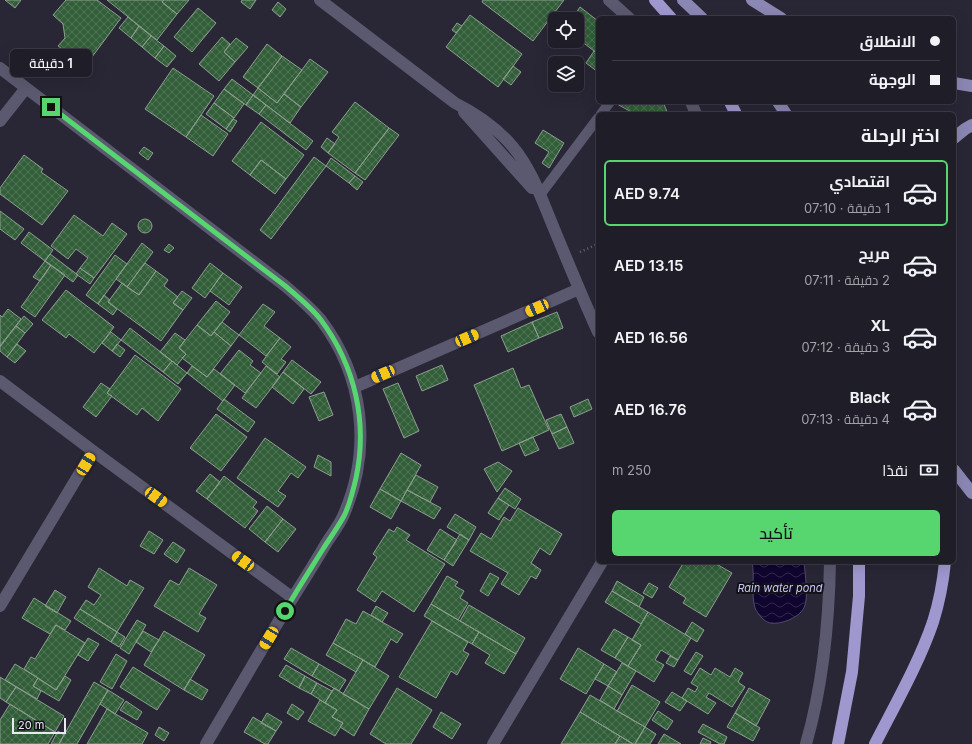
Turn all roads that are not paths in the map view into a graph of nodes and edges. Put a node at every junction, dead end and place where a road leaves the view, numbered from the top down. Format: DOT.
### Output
graph roads {
  1 [pos="320,0"];
  2 [pos="609,0"];
  3 [pos="655,0"];
  4 [pos="683,0"];
  5 [pos="752,0"];
  6 [pos="627,16"];
  7 [pos="669,16"];
  8 [pos="700,16"];
  9 [pos="779,16"];
  10 [pos="0,68"];
  11 [pos="956,83"];
  12 [pos="972,86"];
  13 [pos="26,88"];
  14 [pos="0,121"];
  15 [pos="596,121"];
  16 [pos="972,125"];
  17 [pos="956,136"];
  18 [pos="540,195"];
  19 [pos="579,290"];
  20 [pos="596,328"];
  21 [pos="0,381"];
  22 [pos="354,387"];
  23 [pos="94,451"];
  24 [pos="956,473"];
  25 [pos="972,493"];
  26 [pos="601,564"];
  27 [pos="830,564"];
  28 [pos="859,564"];
  29 [pos="945,564"];
  30 [pos="293,598"];
  31 [pos="0,606"];
  32 [pos="206,744"];
  33 [pos="493,744"];
  34 [pos="806,744"];
  35 [pos="838,744"];
  36 [pos="876,744"];
  1 -- 18 [label="street"];
  2 -- 6 [label="street"];
  3 -- 7 [label="highway"];
  4 -- 8 [label="main road"];
  5 -- 9 [label="main road"];
  10 -- 13 [label="street"];
  11 -- 12 [label="main road"];
  13 -- 14 [label="street"];
  13 -- 22 [label="street"];
  15 -- 18 [label="lane"];
  16 -- 17 [label="main road"];
  18 -- 19 [label="street"];
  19 -- 20 [label="street"];
  19 -- 22 [label="street"];
  21 -- 23 [label="street"];
  22 -- 30 [label="street"];
  23 -- 30 [label="street"];
  23 -- 31 [label="street"];
  24 -- 25 [label="main road"];
  26 -- 33 [label="street"];
  27 -- 34 [label="street"];
  28 -- 35 [label="highway"];
  29 -- 36 [label="highway"];
  30 -- 32 [label="street"];
}
